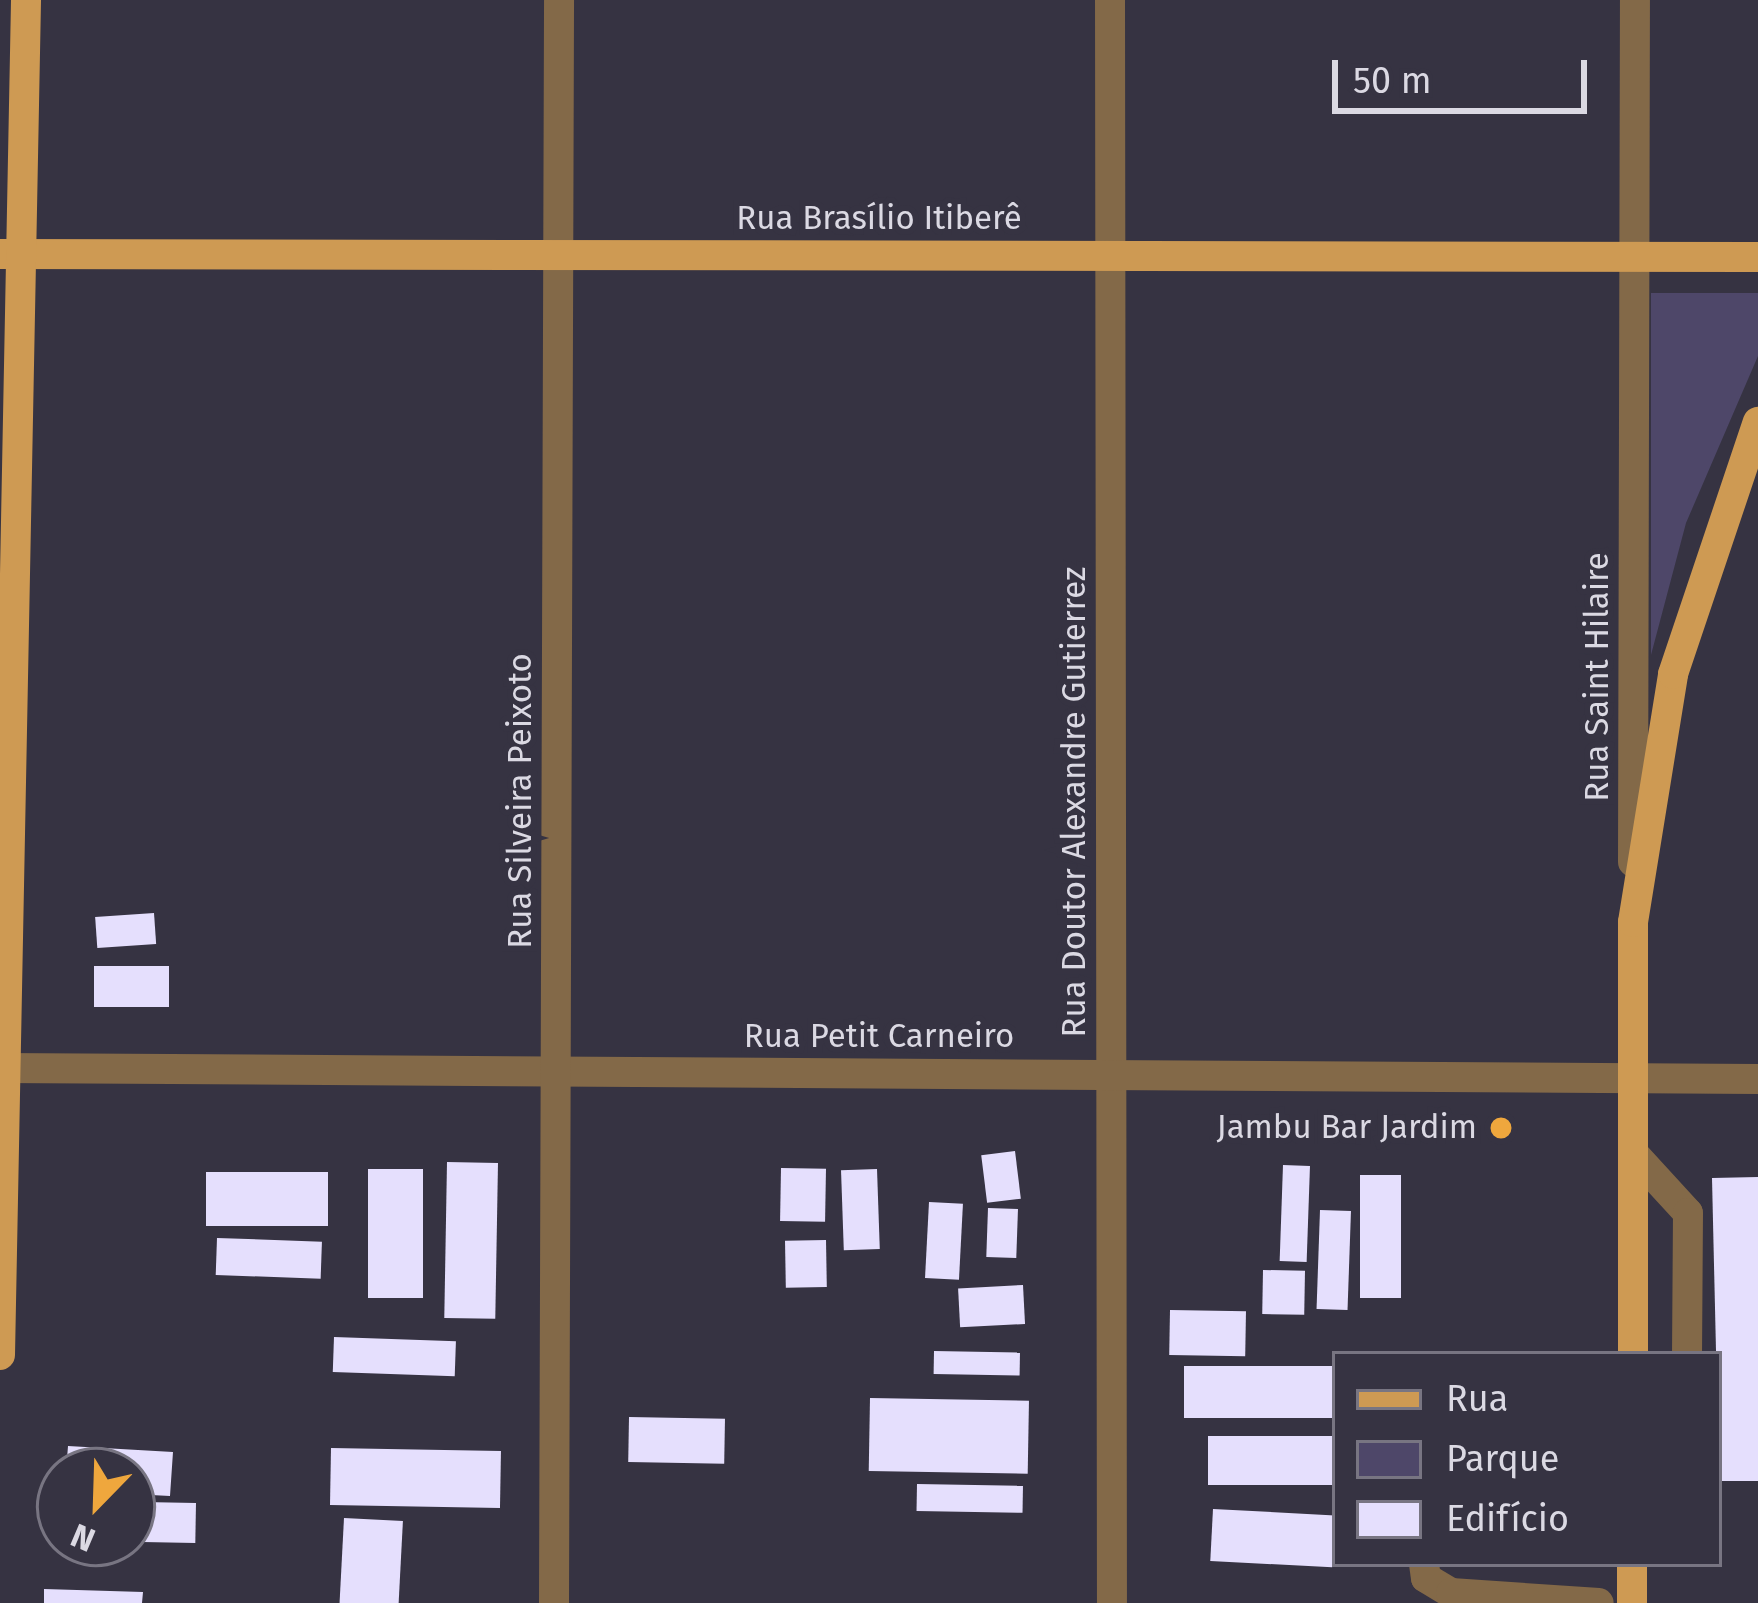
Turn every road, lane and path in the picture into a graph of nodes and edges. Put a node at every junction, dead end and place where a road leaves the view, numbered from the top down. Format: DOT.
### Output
graph roads {
  1 [pos="559,0"];
  2 [pos="1110,0"];
  3 [pos="1635,0"];
  4 [pos="17,14"];
  5 [pos="10,254"];
  6 [pos="558,254"];
  7 [pos="1110,256"];
  8 [pos="1635,257"];
  9 [pos="1758,257"];
  10 [pos="1758,422"];
  11 [pos="1633,922"];
  12 [pos="3,1068"];
  13 [pos="556,1071"];
  14 [pos="1111,1075"];
  15 [pos="1633,1078"];
  16 [pos="1758,1079"];
  17 [pos="1633,1154"];
  18 [pos="1633,1351"];
  19 [pos="1687,1351"];
  20 [pos="0,1355"];
  21 [pos="1424,1567"];
  22 [pos="1632,1567"];
  23 [pos="554,1603"];
  24 [pos="1112,1603"];
  25 [pos="1599,1603"];
  26 [pos="1632,1603"];
  1 -- 6 [label="street, Rua Silveira Peixoto"];
  2 -- 7 [label="street, Rua Doutor Alexandre Gutierrez"];
  3 -- 8 [label="street, Rua Saint Hilaire"];
  4 -- 5 [label="main road"];
  5 -- 6 [label="main road, Rua Brasílio Itiberê"];
  5 -- 12 [label="main road"];
  6 -- 7 [label="main road, Rua Brasílio Itiberê"];
  6 -- 13 [label="street, Rua Silveira Peixoto"];
  7 -- 8 [label="main road, Rua Brasílio Itiberê"];
  7 -- 14 [label="street, Rua Doutor Alexandre Gutierrez"];
  8 -- 9 [label="main road, Rua Brasílio Itiberê"];
  8 -- 11 [label="street, Rua Saint Hilaire"];
  10 -- 11 [label="main road"];
  11 -- 15 [label="main road, Rua Saint Hilaire"];
  12 -- 13 [label="street, Rua Petit Carneiro"];
  12 -- 20 [label="main road"];
  13 -- 14 [label="street, Rua Petit Carneiro"];
  13 -- 23 [label="street, Rua Silveira Peixoto"];
  14 -- 15 [label="street, Rua Petit Carneiro"];
  14 -- 24 [label="street, Rua Doutor Alexandre Gutierrez"];
  15 -- 16 [label="street, Rua Petit Carneiro"];
  15 -- 17 [label="main road, Rua Saint Hilaire"];
  17 -- 18 [label="main road, Rua Saint Hilaire"];
  17 -- 19 [label="street"];
  21 -- 25 [label="street"];
  22 -- 26 [label="main road"];
}
